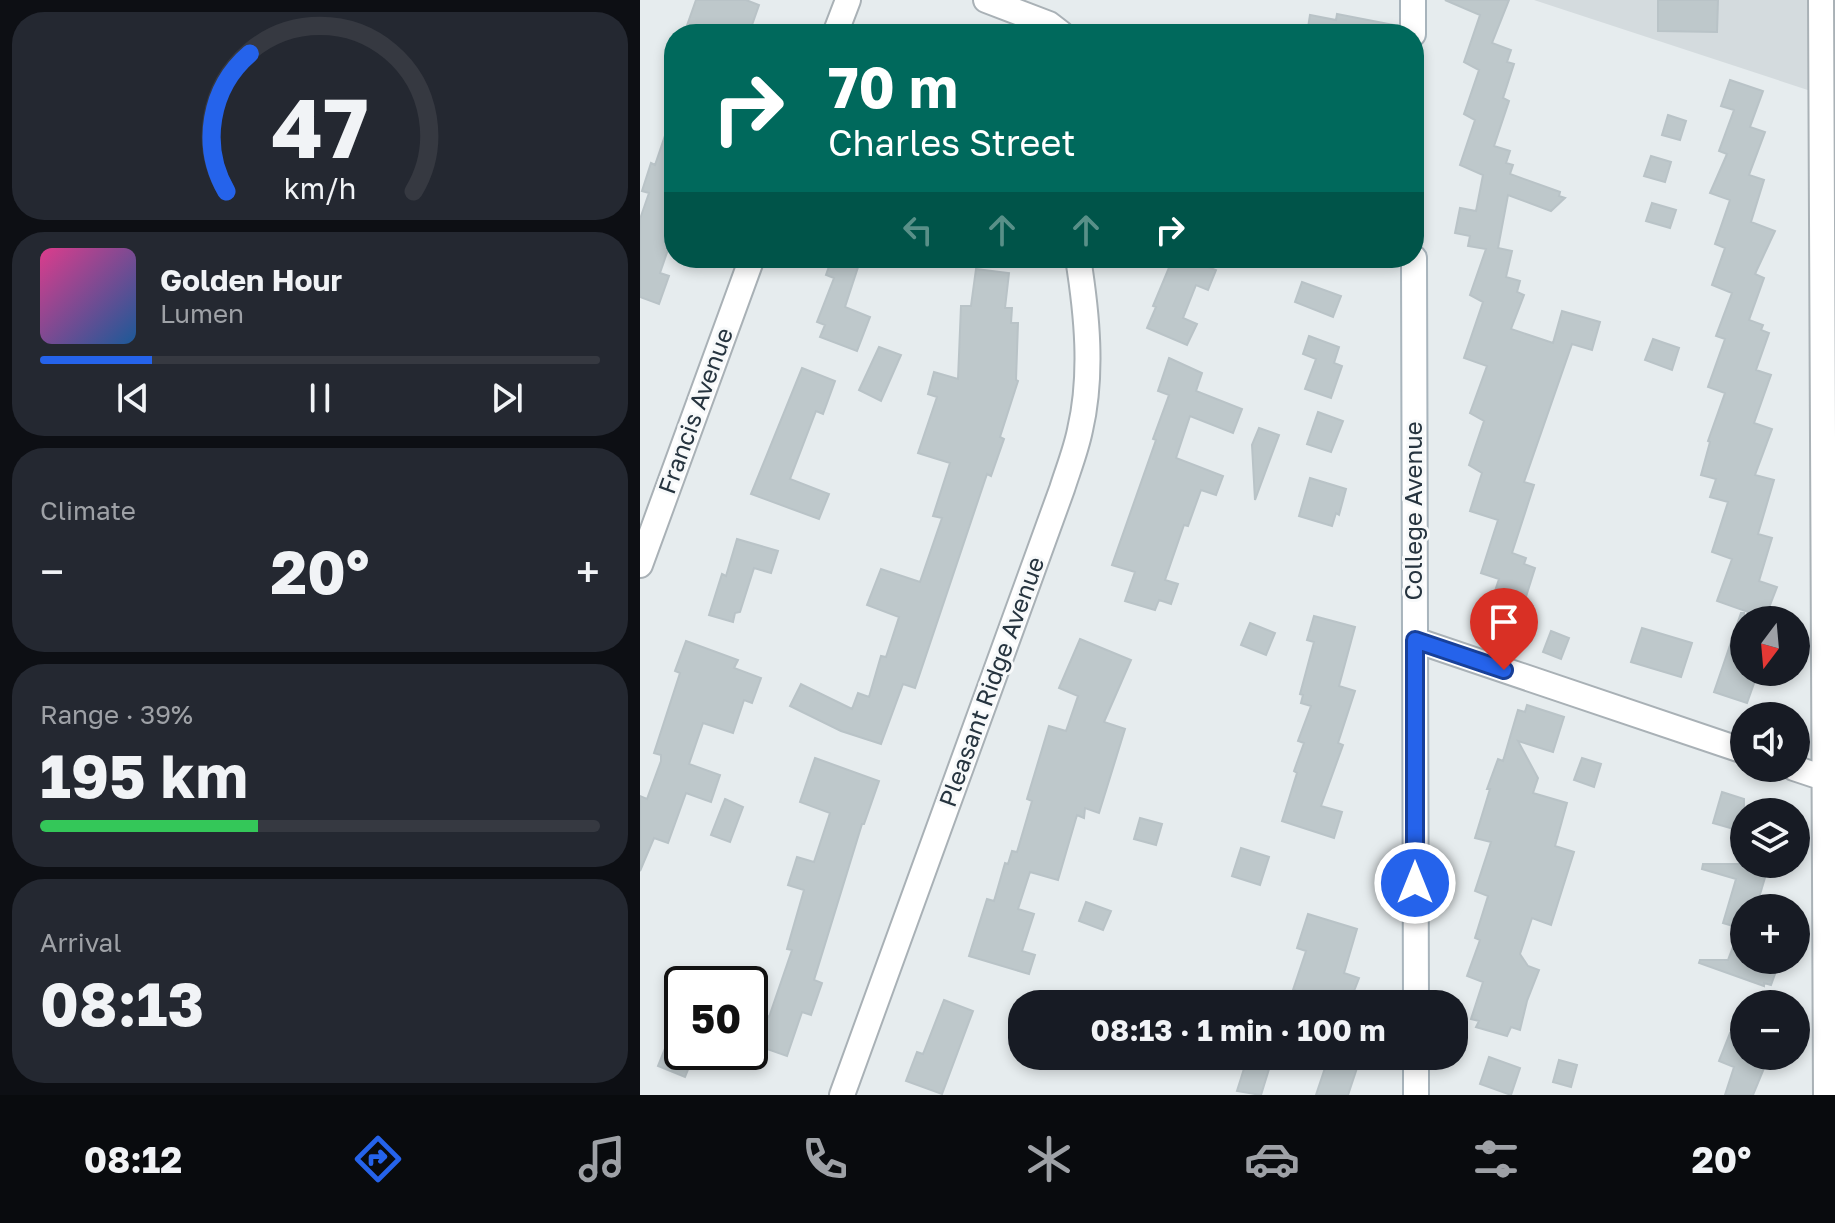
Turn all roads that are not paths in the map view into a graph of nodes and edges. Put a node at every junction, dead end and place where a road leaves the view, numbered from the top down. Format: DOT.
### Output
graph roads {
  1 [pos="848,0"];
  2 [pos="986,0"];
  3 [pos="1413,0"];
  4 [pos="1821,0"];
  5 [pos="839,24"];
  6 [pos="1045,24"];
  7 [pos="1413,24"];
  8 [pos="748,268"];
  9 [pos="1079,268"];
  10 [pos="1414,268"];
  11 [pos="640,565"];
  12 [pos="1415,640"];
  13 [pos="1730,746"];
  14 [pos="1810,780"];
  15 [pos="1828,793"];
  16 [pos="1416,990"];
  17 [pos="1416,1070"];
  18 [pos="842,1095"];
  19 [pos="1416,1095"];
  20 [pos="1826,1095"];
  1 -- 5 [label="street"];
  2 -- 6 [label="street"];
  3 -- 7 [label="street"];
  4 -- 15 [label="street"];
  8 -- 11 [label="street, Francis Avenue"];
  9 -- 18 [label="street, Pleasant Ridge Avenue"];
  10 -- 12 [label="street, College Avenue"];
  12 -- 13 [label="street"];
  12 -- 16 [label="street, College Avenue"];
  14 -- 15 [label="street"];
  15 -- 20 [label="street"];
  17 -- 19 [label="street"];
}
